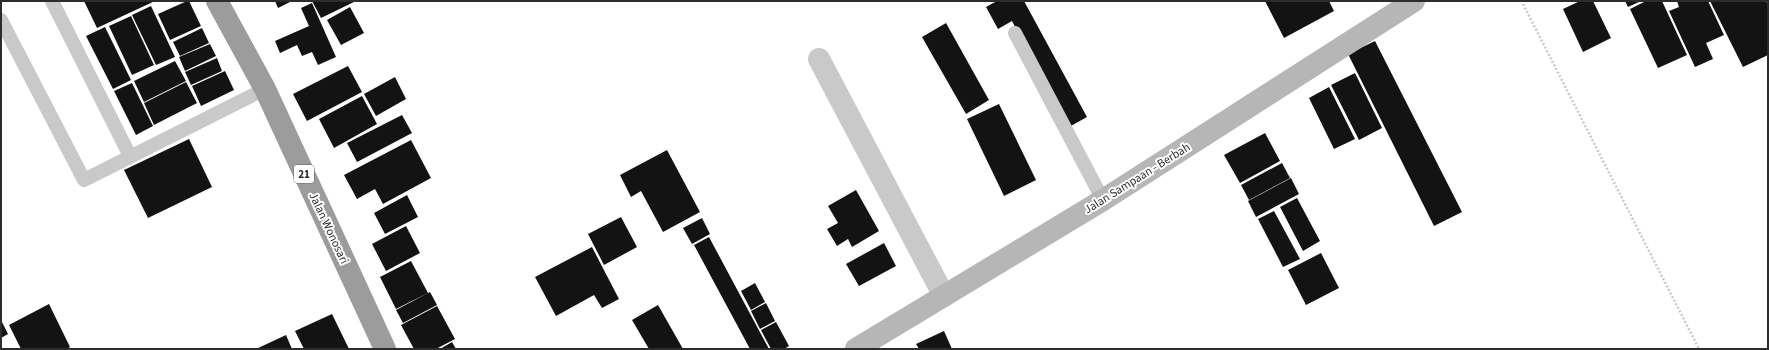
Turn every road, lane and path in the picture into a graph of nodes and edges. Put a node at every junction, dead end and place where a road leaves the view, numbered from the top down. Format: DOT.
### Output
graph roads {
  1 [pos="52,1"];
  2 [pos="217,1"];
  3 [pos="1414,1"];
  4 [pos="1523,4"];
  5 [pos="1,20"];
  6 [pos="1015,33"];
  7 [pos="819,59"];
  8 [pos="265,89"];
  9 [pos="130,156"];
  10 [pos="1103,200"];
  11 [pos="944,296"];
  12 [pos="385,349"];
  13 [pos="856,349"];
  14 [pos="1699,349"];
  1 -- 9 [label="lane"];
  2 -- 8 [label="highway, Jalan Wonosari / 21"];
  3 -- 10 [label="main road, Jalan Sampaan - Berbah"];
  4 -- 14 [label="path"];
  5 -- 9 [label="lane"];
  6 -- 10 [label="lane"];
  7 -- 11 [label="street"];
  8 -- 9 [label="lane"];
  8 -- 12 [label="highway, Jalan Wonosari / 21"];
  10 -- 11 [label="main road, Jalan Sampaan - Berbah"];
  11 -- 13 [label="main road, Jalan Sampaan - Berbah"];
}
